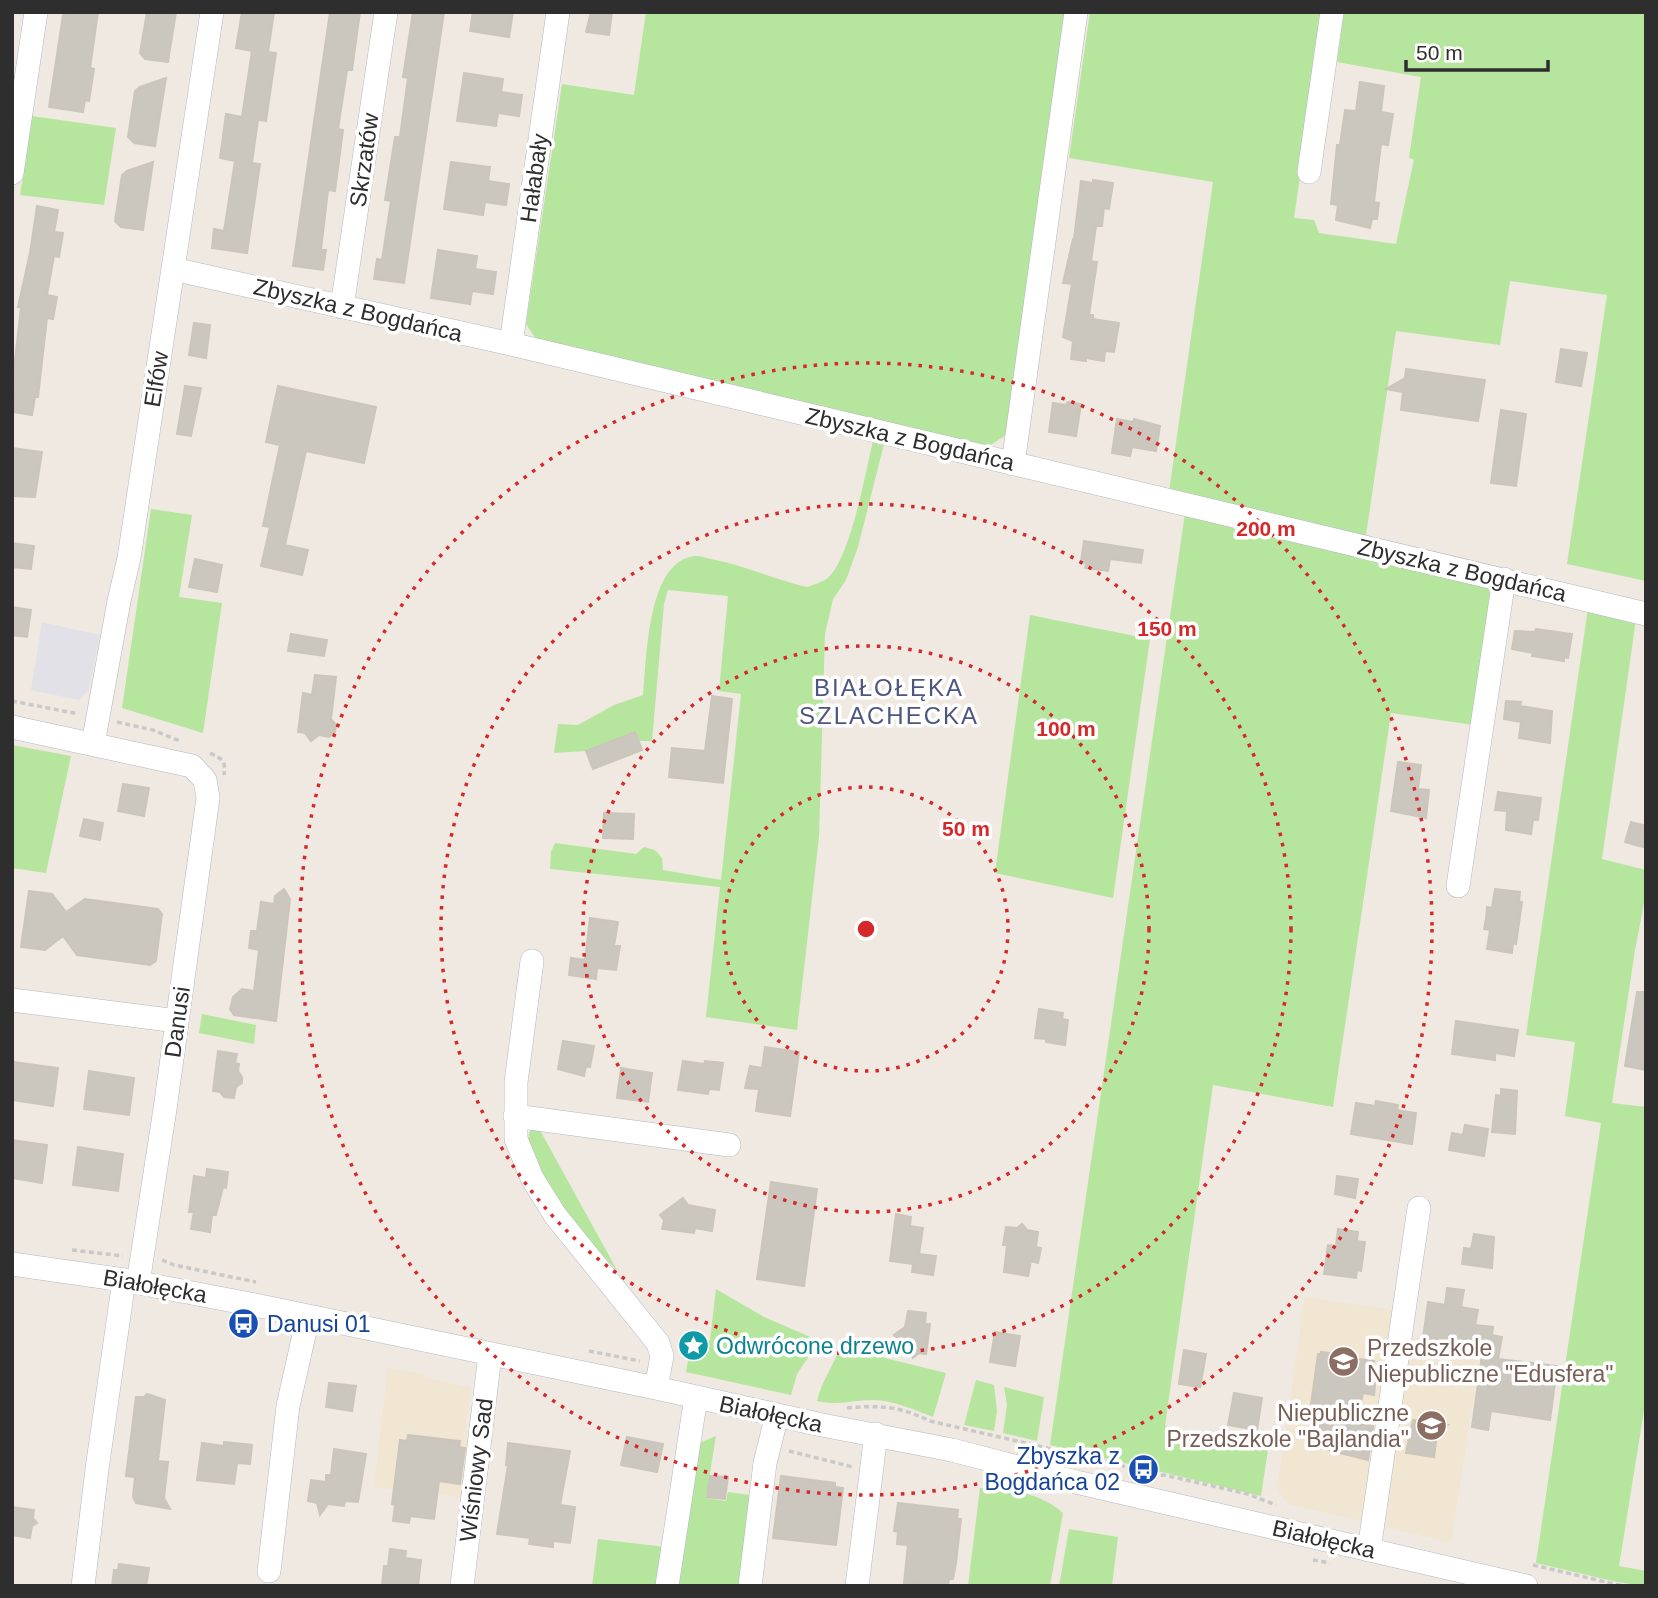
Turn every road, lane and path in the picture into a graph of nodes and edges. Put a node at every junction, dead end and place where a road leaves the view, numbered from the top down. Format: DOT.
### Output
graph roads {
  1 [pos="36,12"];
  2 [pos="212,12"];
  3 [pos="386,12"];
  4 [pos="558,12"];
  5 [pos="1076,12"];
  6 [pos="1332,12"];
  7 [pos="1309,172"];
  8 [pos="12,173"];
  9 [pos="173,268"];
  10 [pos="342,307"];
  11 [pos="511,344"];
  12 [pos="1013,464"];
  13 [pos="1504,579"];
  14 [pos="1646,614"];
  15 [pos="12,727"];
  16 [pos="93,744"];
  17 [pos="1458,886"];
  18 [pos="532,961"];
  19 [pos="12,1000"];
  20 [pos="177,1021"];
  21 [pos="515,1116"];
  22 [pos="729,1145"];
  23 [pos="1419,1208"];
  24 [pos="62,1248"];
  25 [pos="143,1256"];
  26 [pos="12,1264"];
  27 [pos="131,1282"];
  28 [pos="308,1317"];
  29 [pos="490,1355"];
  30 [pos="656,1388"];
  31 [pos="696,1397"];
  32 [pos="835,1409"];
  33 [pos="777,1415"];
  34 [pos="876,1434"];
  35 [pos="1286,1508"];
  36 [pos="1370,1550"];
  37 [pos="269,1571"];
  38 [pos="1526,1575"];
  39 [pos="83,1586"];
  40 [pos="462,1586"];
  41 [pos="667,1586"];
  42 [pos="750,1586"];
  43 [pos="857,1586"];
  44 [pos="1623,1586"];
  1 -- 8 [label="street"];
  2 -- 9 [label="street, Elfów"];
  3 -- 10 [label="street, Skrzatów"];
  4 -- 11 [label="street, Hałabały"];
  5 -- 12 [label="street"];
  6 -- 7 [label="street"];
  9 -- 10 [label="street, Zbyszka z Bogdańca"];
  9 -- 16 [label="street, Elfów"];
  10 -- 11 [label="street, Zbyszka z Bogdańca"];
  11 -- 12 [label="street, Zbyszka z Bogdańca"];
  12 -- 13 [label="street, Zbyszka z Bogdańca"];
  13 -- 14 [label="street, Zbyszka z Bogdańca"];
  13 -- 17 [label="street"];
  15 -- 16 [label="street"];
  16 -- 20 [label="street, Danusi"];
  18 -- 21 [label="street"];
  19 -- 20 [label="street"];
  20 -- 25 [label="street, Danusi"];
  21 -- 22 [label="street"];
  21 -- 30 [label="street"];
  23 -- 36 [label="street"];
  24 -- 25 [label="path"];
  25 -- 27 [label="street, Danusi"];
  26 -- 27 [label="street, Białołęcka"];
  27 -- 28 [label="street, Białołęcka"];
  27 -- 39 [label="street, Danusi"];
  28 -- 29 [label="street, Białołęcka"];
  28 -- 37 [label="street"];
  29 -- 30 [label="street, Białołęcka"];
  29 -- 40 [label="street, Wiśniowy Sad"];
  30 -- 31 [label="street, Białołęcka"];
  31 -- 33 [label="street, Białołęcka"];
  31 -- 41 [label="street"];
  32 -- 35 [label="path"];
  33 -- 34 [label="street, Białołęcka"];
  33 -- 42 [label="street"];
  34 -- 36 [label="street, Białołęcka"];
  34 -- 43 [label="street"];
  36 -- 38 [label="street, Białołęcka"];
  38 -- 44 [label="path"];
}
